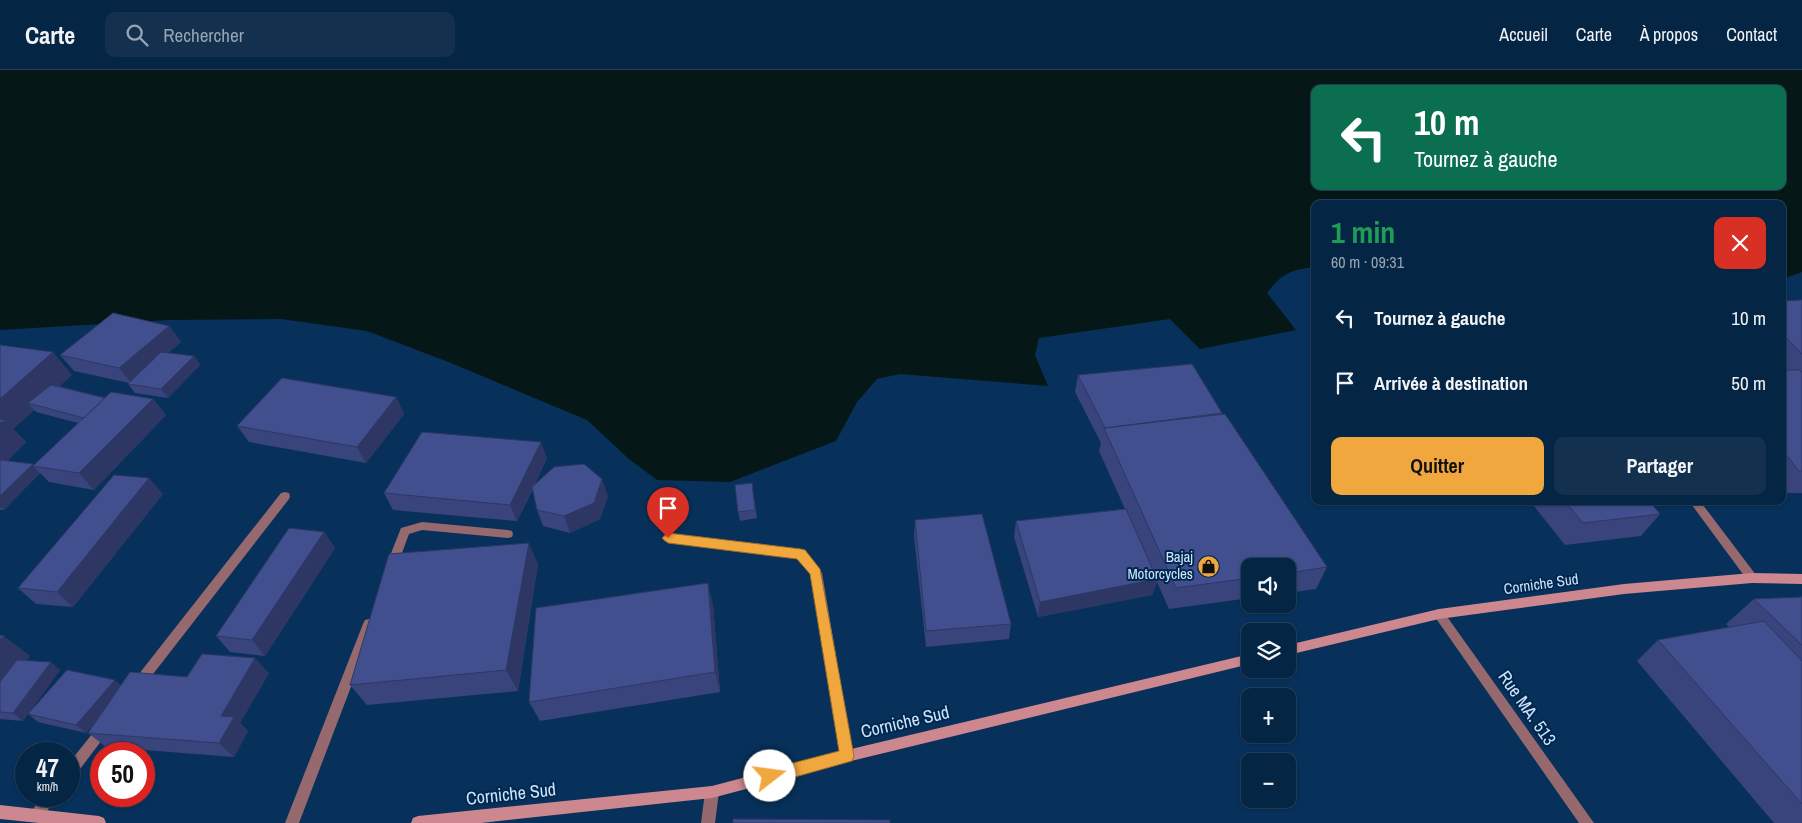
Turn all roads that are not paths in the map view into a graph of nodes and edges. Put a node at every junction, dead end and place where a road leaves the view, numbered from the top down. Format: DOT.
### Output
graph roads {
  1 [pos="285,496"];
  2 [pos="1697,505"];
  3 [pos="508,534"];
  4 [pos="668,538"];
  5 [pos="388,577"];
  6 [pos="1752,578"];
  7 [pos="1802,579"];
  8 [pos="374,613"];
  9 [pos="1439,614"];
  10 [pos="1296,648"];
  11 [pos="1241,661"];
  12 [pos="129,696"];
  13 [pos="111,719"];
  14 [pos="847,756"];
  15 [pos="80,758"];
  16 [pos="712,792"];
  17 [pos="42,807"];
  18 [pos="0,812"];
  19 [pos="36,815"];
  20 [pos="99,823"];
  21 [pos="292,823"];
  22 [pos="418,823"];
  23 [pos="708,823"];
  24 [pos="1586,823"];
  1 -- 12 [label="street"];
  2 -- 6 [label="street"];
  3 -- 5 [label="street"];
  4 -- 14 [label="street"];
  6 -- 7 [label="main road, Corniche Sud"];
  6 -- 9 [label="main road, Corniche Sud"];
  8 -- 21 [label="street"];
  9 -- 10 [label="main road, Corniche Sud"];
  9 -- 24 [label="street, Rue MA. 513"];
  11 -- 14 [label="main road, Corniche Sud"];
  13 -- 15 [label="street"];
  14 -- 16 [label="main road, Corniche Sud"];
  16 -- 22 [label="main road, Corniche Sud"];
  16 -- 23 [label="street"];
  17 -- 19 [label="street"];
  18 -- 19 [label="main road"];
  19 -- 20 [label="main road"];
}
